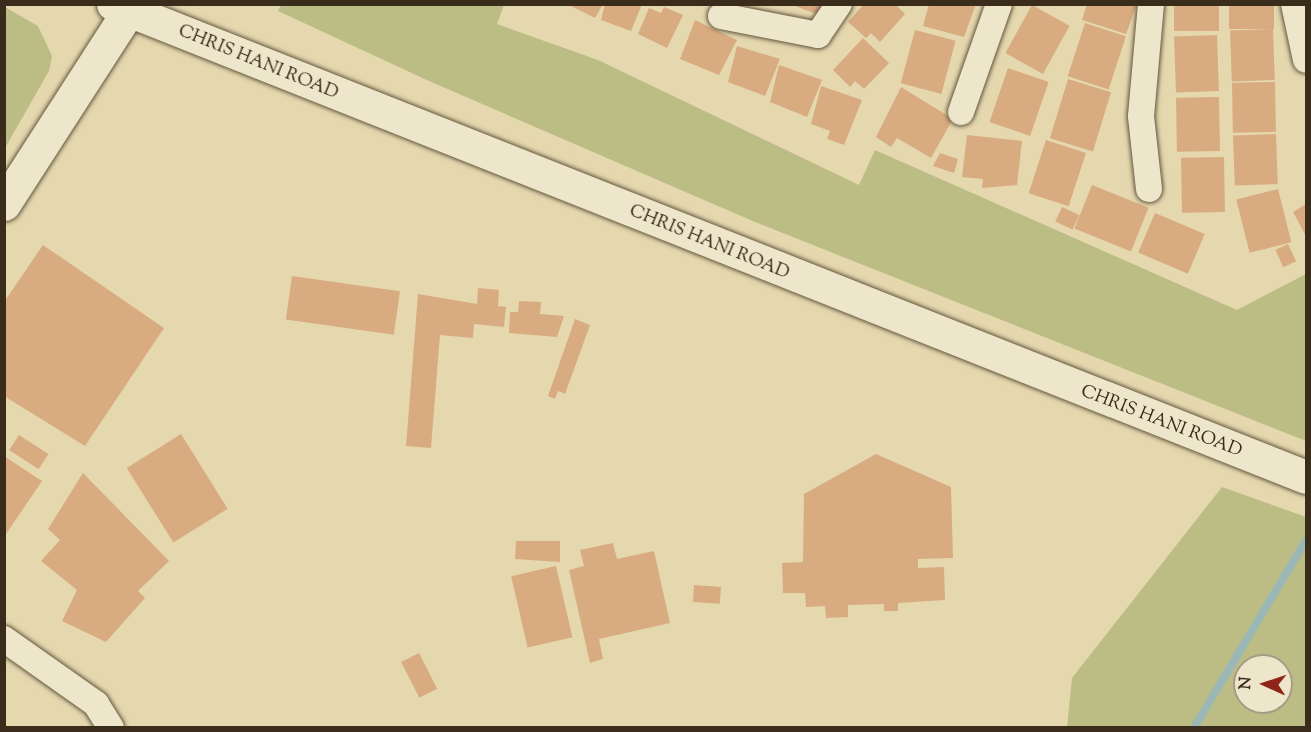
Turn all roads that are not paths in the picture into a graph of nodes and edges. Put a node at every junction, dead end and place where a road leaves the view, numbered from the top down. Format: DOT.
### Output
graph roads {
  1 [pos="839,4"];
  2 [pos="999,4"];
  3 [pos="1151,4"];
  4 [pos="1294,4"];
  5 [pos="125,6"];
  6 [pos="721,16"];
  7 [pos="1306,60"];
  8 [pos="961,112"];
  9 [pos="1149,189"];
  10 [pos="4,204"];
  11 [pos="1306,477"];
  12 [pos="4,639"];
  13 [pos="111,728"];
  1 -- 6 [label="street"];
  2 -- 8 [label="street"];
  3 -- 9 [label="street"];
  4 -- 7 [label="street"];
  5 -- 10 [label="main road"];
  5 -- 11 [label="main road, CHRIS HANI ROAD"];
  12 -- 13 [label="street"];
}
